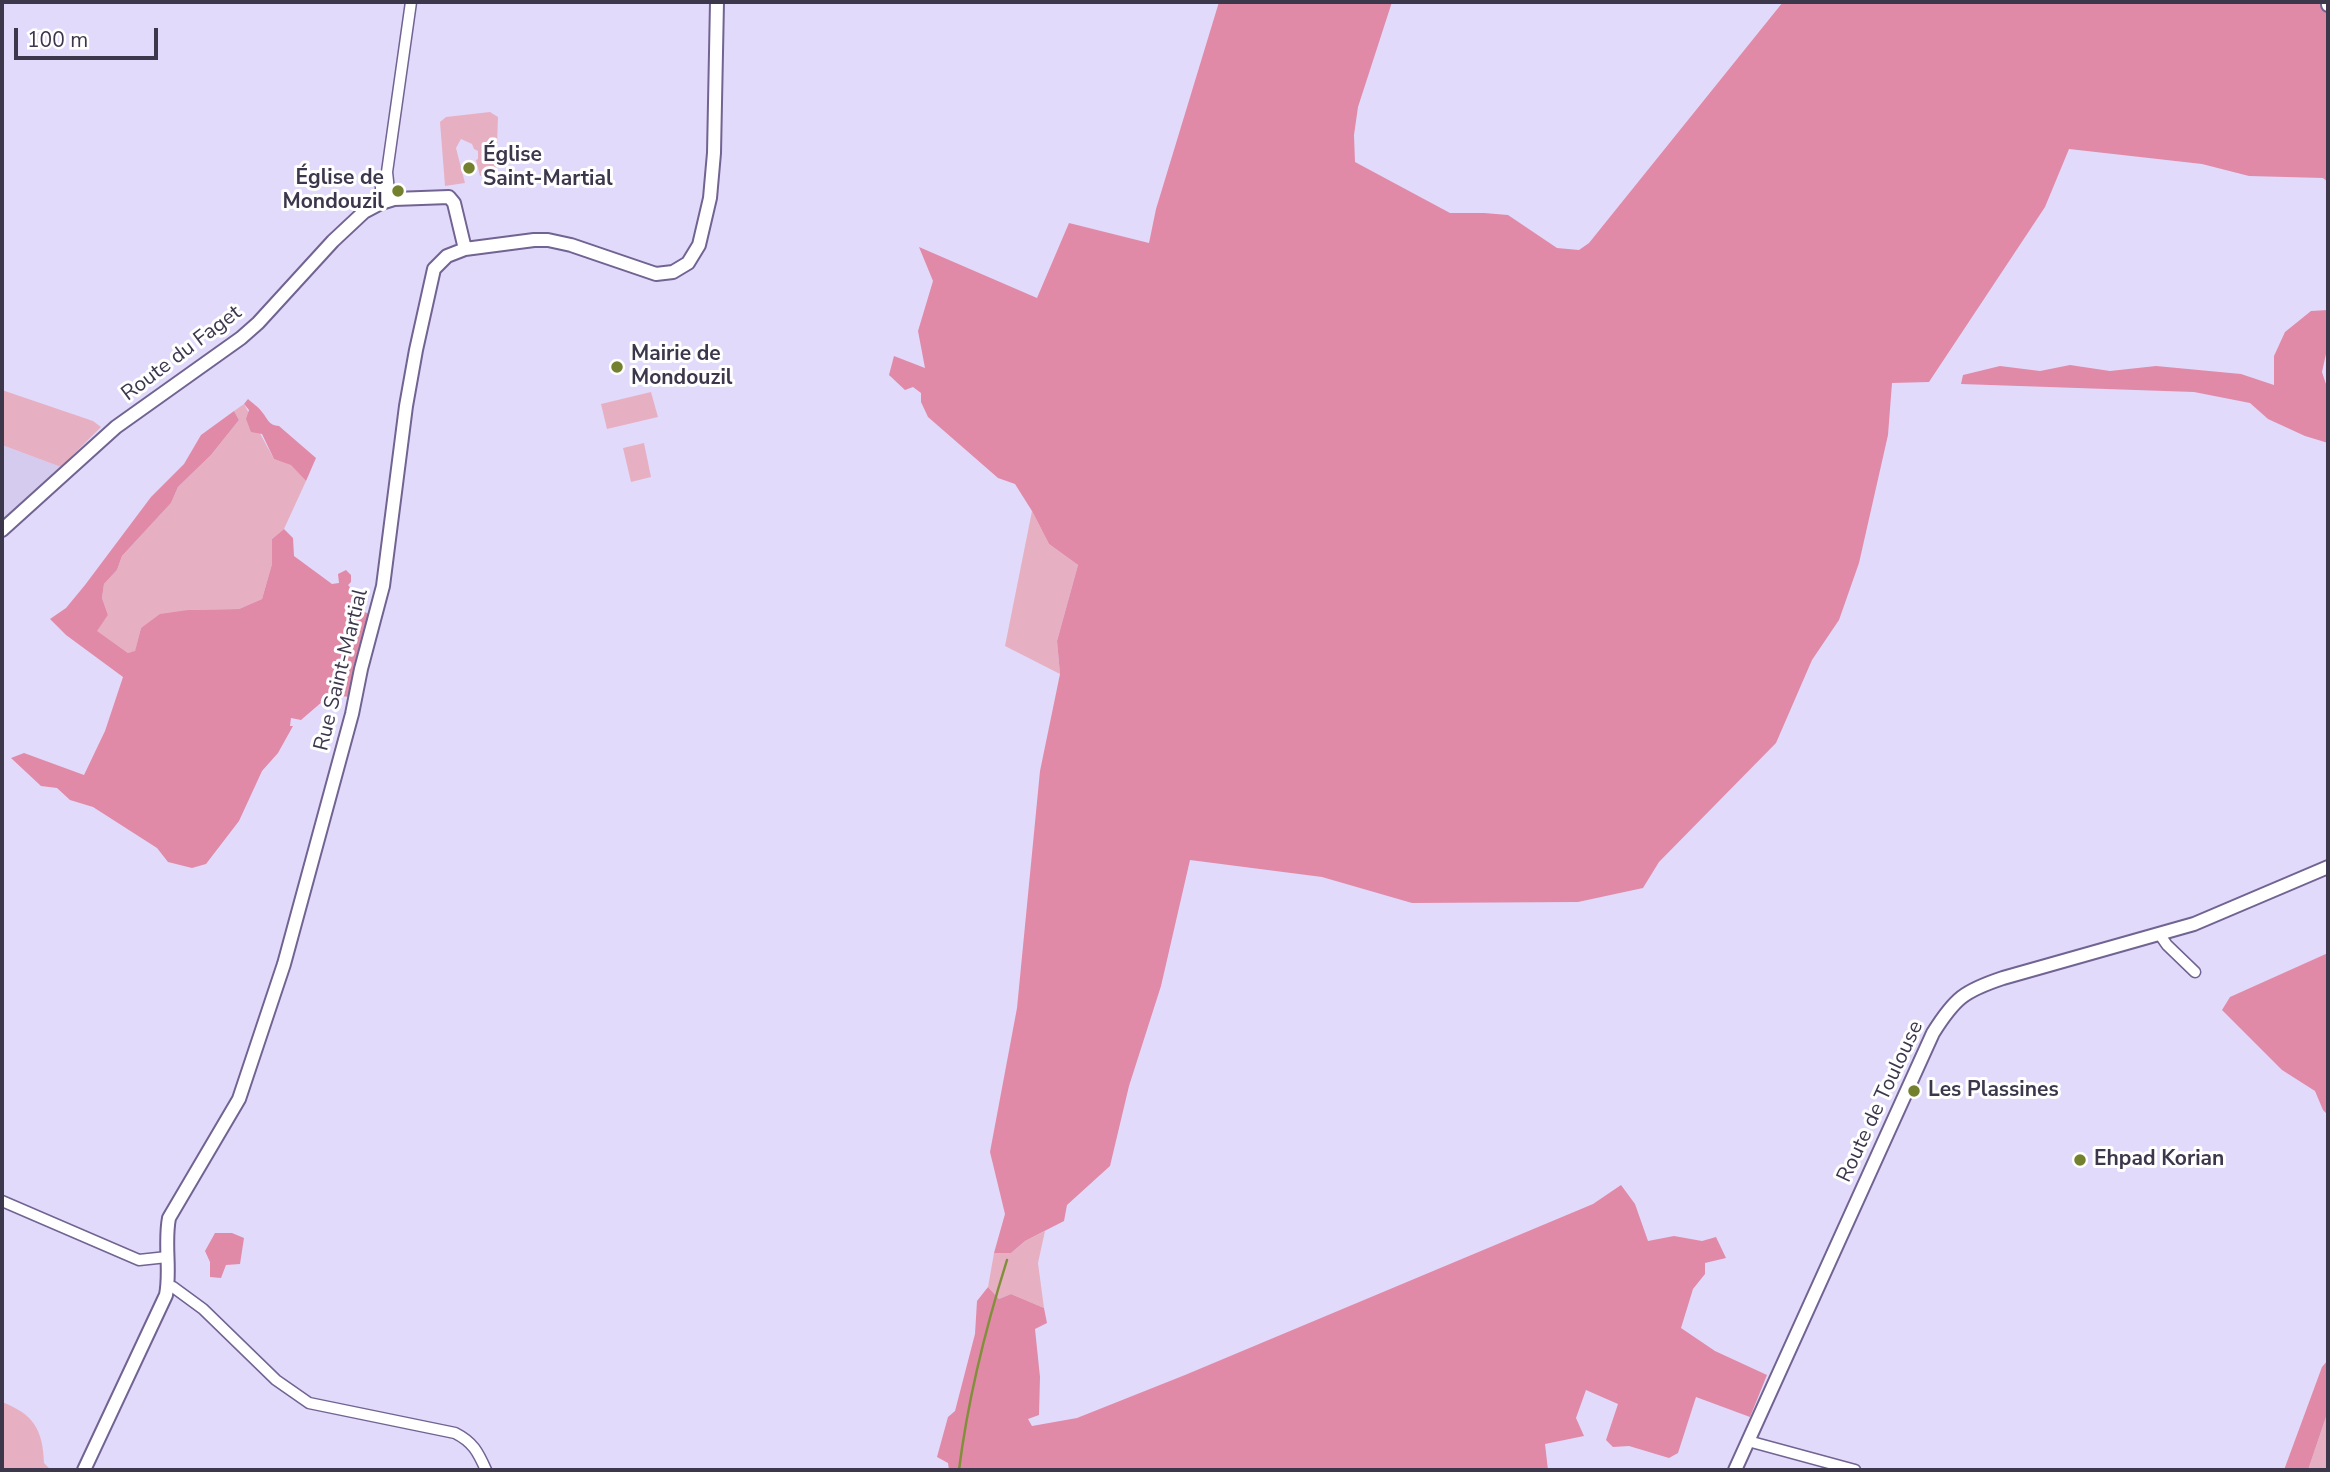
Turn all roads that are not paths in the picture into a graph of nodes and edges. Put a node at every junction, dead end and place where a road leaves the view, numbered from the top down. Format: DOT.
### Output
graph roads {
  1 [pos="411,2"];
  2 [pos="717,2"];
  3 [pos="385,202"];
  4 [pos="465,249"];
  5 [pos="2,530"];
  6 [pos="2328,867"];
  7 [pos="2160,935"];
  8 [pos="2195,972"];
  9 [pos="2,1201"];
  10 [pos="167,1258"];
  11 [pos="168,1287"];
  12 [pos="1748,1441"];
  13 [pos="84,1470"];
  14 [pos="486,1470"];
  15 [pos="1735,1470"];
  16 [pos="1855,1470"];
  1 -- 3 [label="street"];
  2 -- 4 [label="street, Rue Saint-Martial"];
  3 -- 4 [label="street"];
  3 -- 5 [label="street, Route du Faget"];
  4 -- 10 [label="street, Rue Saint-Martial"];
  6 -- 7 [label="street, Route de Toulouse"];
  7 -- 8 [label="street"];
  7 -- 12 [label="street, Route de Toulouse"];
  9 -- 10 [label="street"];
  10 -- 11 [label="street, Rue Saint-Martial"];
  11 -- 13 [label="street"];
  11 -- 14 [label="street"];
  12 -- 15 [label="street, Route de Toulouse"];
  12 -- 16 [label="street"];
}
